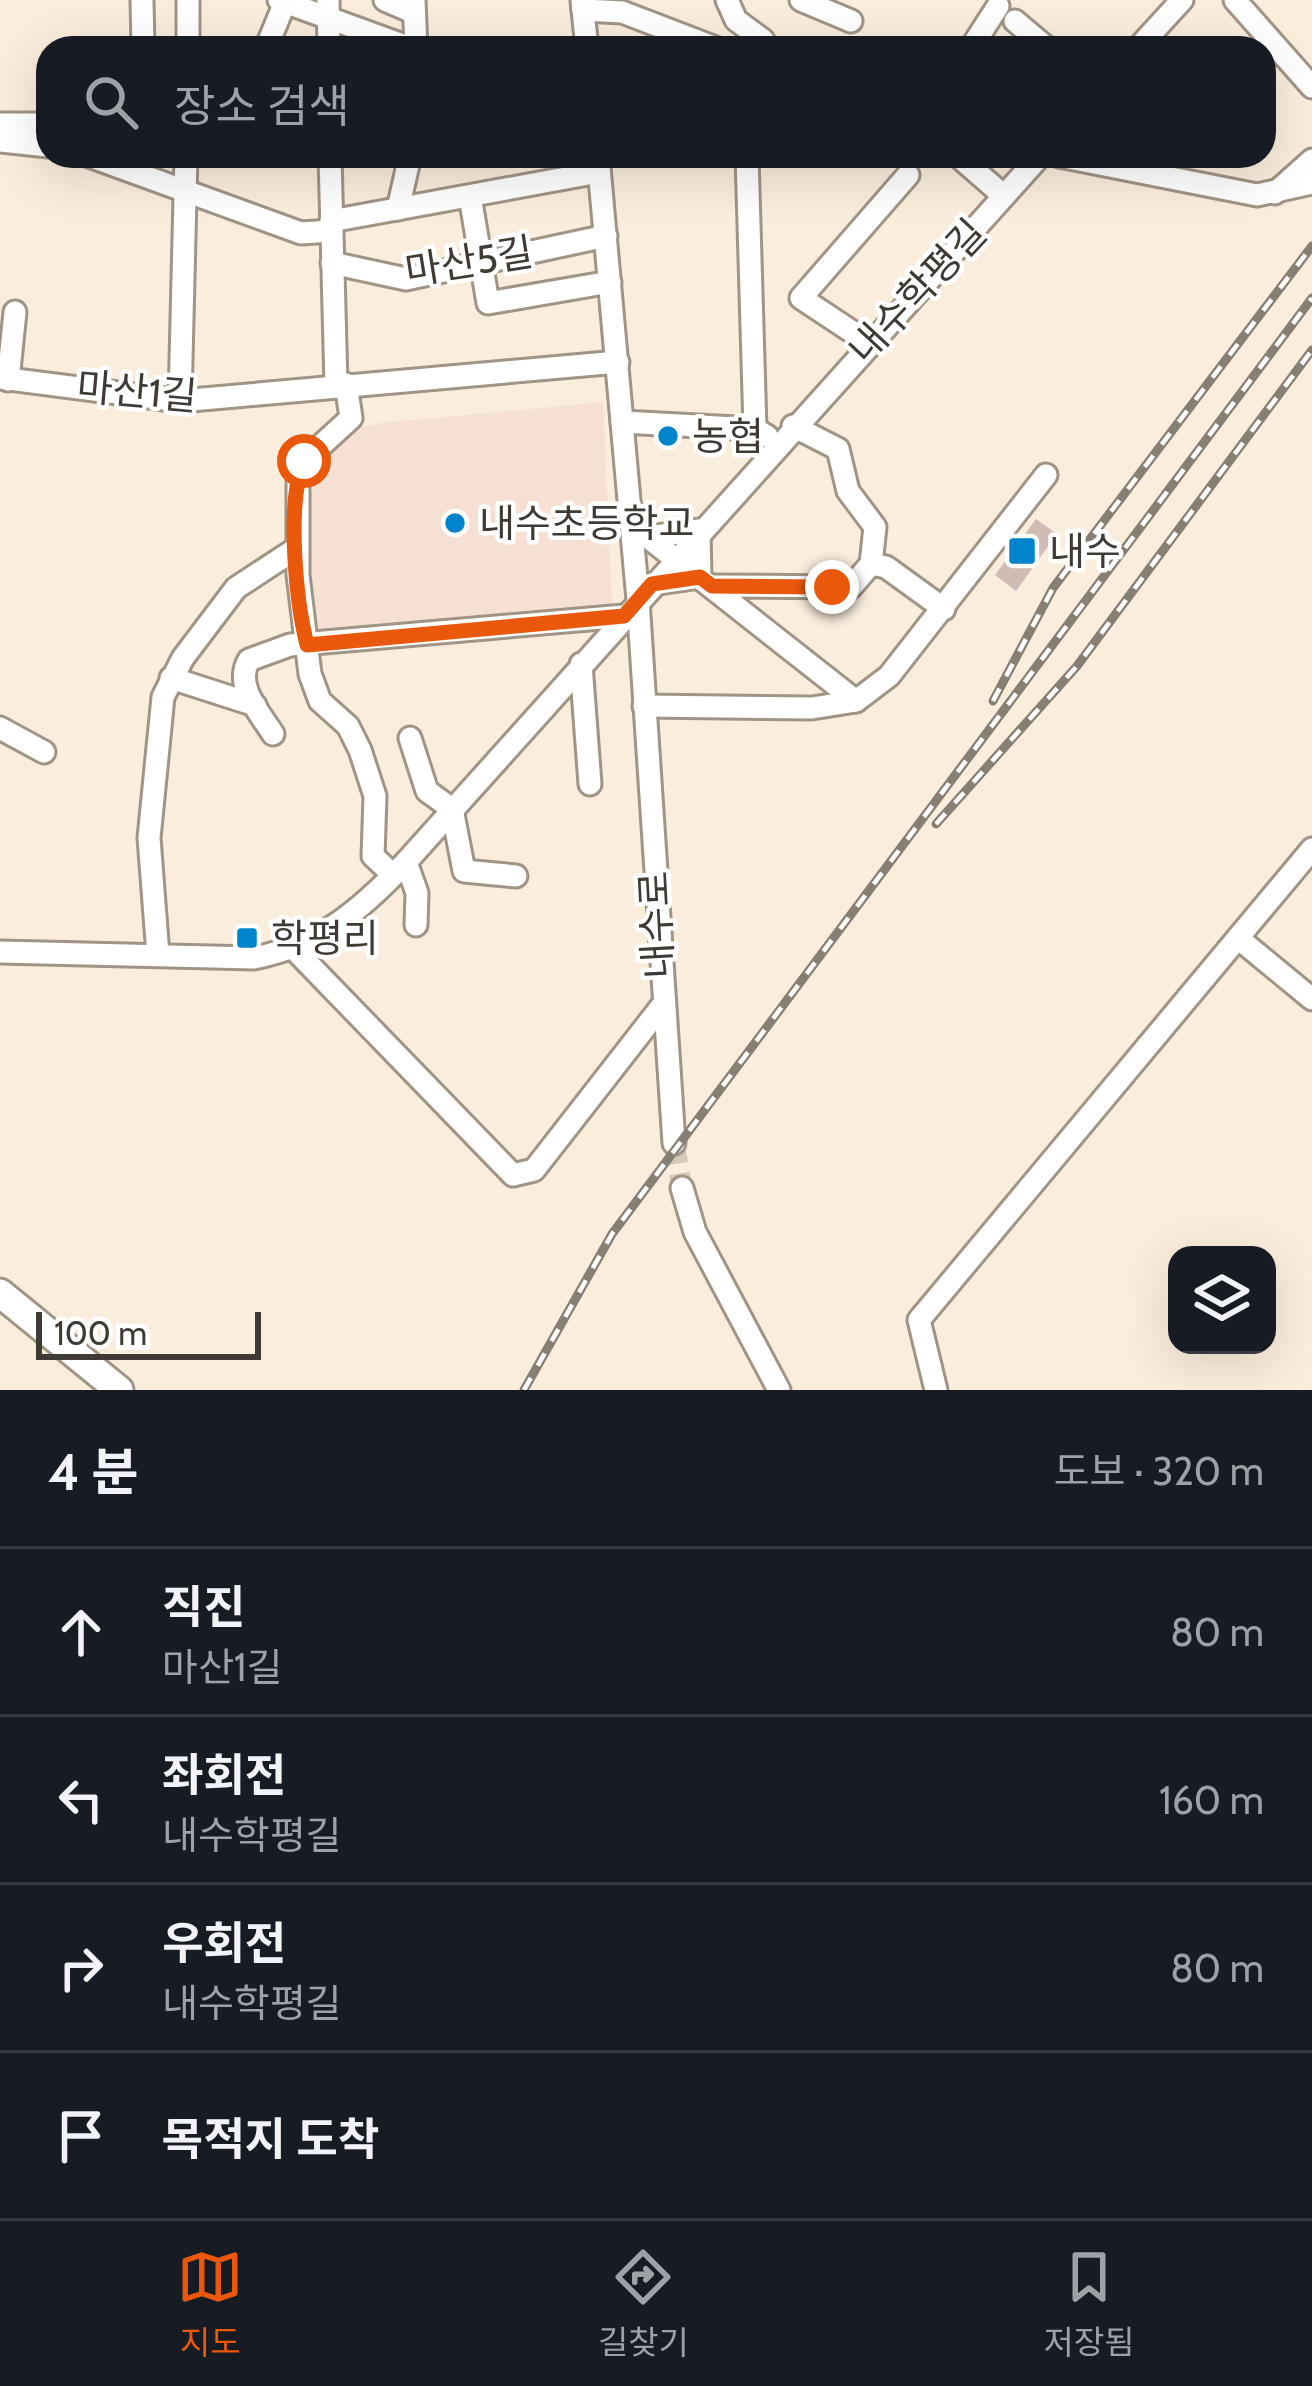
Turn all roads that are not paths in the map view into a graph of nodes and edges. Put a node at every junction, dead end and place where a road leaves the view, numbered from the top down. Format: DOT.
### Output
graph roads {
  1 [pos="142,0"];
  2 [pos="188,0"];
  3 [pos="385,0"];
  4 [pos="727,0"];
  5 [pos="801,0"];
  6 [pos="1182,0"];
  7 [pos="1235,0"];
  8 [pos="283,1"];
  9 [pos="583,5"];
  10 [pos="414,6"];
  11 [pos="328,9"];
  12 [pos="850,21"];
  13 [pos="142,36"];
  14 [pos="188,36"];
  15 [pos="271,36"];
  16 [pos="388,36"];
  17 [pos="586,36"];
  18 [pos="685,36"];
  19 [pos="758,36"];
  20 [pos="982,36"];
  21 [pos="1033,36"];
  22 [pos="1149,36"];
  23 [pos="1267,36"];
  24 [pos="1276,46"];
  25 [pos="1312,87"];
  26 [pos="0,124"];
  27 [pos="36,124"];
  28 [pos="0,141"];
  29 [pos="36,145"];
  30 [pos="1312,160"];
  31 [pos="139,168"];
  32 [pos="187,168"];
  33 [pos="330,168"];
  34 [pos="407,168"];
  35 [pos="582,168"];
  36 [pos="598,168"];
  37 [pos="747,168"];
  38 [pos="972,168"];
  39 [pos="1029,168"];
  40 [pos="1116,168"];
  41 [pos="908,175"];
  42 [pos="1312,183"];
  43 [pos="187,192"];
  44 [pos="1275,194"];
  45 [pos="470,196"];
  46 [pos="1004,196"];
  47 [pos="398,209"];
  48 [pos="331,226"];
  49 [pos="605,236"];
  50 [pos="481,262"];
  51 [pos="332,263"];
  52 [pos="610,282"];
  53 [pos="15,311"];
  54 [pos="869,343"];
  55 [pos="618,362"];
  56 [pos="4,379"];
  57 [pos="341,385"];
  58 [pos="180,401"];
  59 [pos="622,422"];
  60 [pos="754,430"];
  61 [pos="786,434"];
  62 [pos="1046,475"];
  63 [pos="640,530"];
  64 [pos="699,530"];
  65 [pos="298,548"];
  66 [pos="675,557"];
  67 [pos="871,564"];
  68 [pos="706,582"];
  69 [pos="638,600"];
  70 [pos="944,609"];
  71 [pos="307,645"];
  72 [pos="581,664"];
  73 [pos="171,678"];
  74 [pos="856,701"];
  75 [pos="255,705"];
  76 [pos="644,706"];
  77 [pos="0,728"];
  78 [pos="273,734"];
  79 [pos="410,738"];
  80 [pos="44,752"];
  81 [pos="590,784"];
  82 [pos="452,808"];
  83 [pos="1312,849"];
  84 [pos="400,868"];
  85 [pos="517,876"];
  86 [pos="416,926"];
  87 [pos="1238,938"];
  88 [pos="294,949"];
  89 [pos="0,952"];
  90 [pos="158,955"];
  91 [pos="1312,999"];
  92 [pos="661,1007"];
  93 [pos="674,1143"];
  94 [pos="682,1188"];
  95 [pos="0,1294"];
  96 [pos="0,1314"];
  97 [pos="92,1390"];
  98 [pos="118,1390"];
  99 [pos="779,1390"];
  100 [pos="936,1390"];
  1 -- 13 [label="street"];
  2 -- 14 [label="street"];
  3 -- 10 [label="street"];
  4 -- 19 [label="street"];
  5 -- 12 [label="street"];
  6 -- 22 [label="street"];
  7 -- 23 [label="street"];
  8 -- 11 [label="street"];
  8 -- 15 [label="street"];
  9 -- 17 [label="street"];
  9 -- 18 [label="street"];
  11 -- 16 [label="street"];
  20 -- 21 [label="street"];
  24 -- 25 [label="street"];
  26 -- 27 [label="street"];
  28 -- 29 [label="street"];
  30 -- 44 [label="street"];
  31 -- 43 [label="street, 마산5길"];
  32 -- 43 [label="street"];
  33 -- 48 [label="street"];
  34 -- 47 [label="street, 마산5길"];
  35 -- 45 [label="street, 마산5길"];
  36 -- 49 [label="street, 내수로"];
  37 -- 60 [label="street"];
  38 -- 46 [label="street"];
  39 -- 46 [label="street, 내수학평길"];
  40 -- 44 [label="street"];
  41 -- 54 [label="street"];
  42 -- 44 [label="street"];
  43 -- 48 [label="street, 마산5길"];
  43 -- 58 [label="street"];
  45 -- 47 [label="street, 마산5길"];
  45 -- 50 [label="street"];
  46 -- 54 [label="street, 내수학평길"];
  47 -- 48 [label="street, 마산5길"];
  48 -- 51 [label="street"];
  49 -- 50 [label="street, 마산5길"];
  49 -- 52 [label="street, 내수로"];
  50 -- 51 [label="street, 마산5길"];
  50 -- 52 [label="street"];
  51 -- 57 [label="street"];
  52 -- 55 [label="street, 내수로"];
  53 -- 56 [label="street"];
  54 -- 61 [label="street, 내수학평길"];
  55 -- 57 [label="street, 마산1길"];
  55 -- 59 [label="street, 내수로"];
  56 -- 58 [label="street, 마산1길"];
  57 -- 58 [label="street, 마산1길"];
  57 -- 65 [label="street"];
  59 -- 60 [label="street"];
  59 -- 63 [label="street, 내수로"];
  60 -- 61 [label="street"];
  61 -- 64 [label="street, 내수학평길"];
  61 -- 67 [label="street"];
  62 -- 70 [label="street"];
  63 -- 64 [label="street"];
  63 -- 66 [label="street"];
  63 -- 69 [label="street, 내수로"];
  64 -- 66 [label="street, 내수학평길"];
  64 -- 68 [label="street"];
  65 -- 71 [label="street"];
  65 -- 73 [label="street"];
  66 -- 68 [label="street"];
  66 -- 69 [label="street, 내수학평길"];
  67 -- 68 [label="street"];
  67 -- 70 [label="street"];
  68 -- 69 [label="street"];
  68 -- 74 [label="street"];
  69 -- 71 [label="street"];
  69 -- 72 [label="street, 내수학평길"];
  69 -- 76 [label="street, 내수로"];
  70 -- 74 [label="street"];
  71 -- 75 [label="street"];
  71 -- 84 [label="street"];
  72 -- 81 [label="street"];
  72 -- 82 [label="street, 내수학평길"];
  73 -- 75 [label="street"];
  73 -- 90 [label="street"];
  74 -- 76 [label="street"];
  75 -- 78 [label="street"];
  76 -- 92 [label="street, 내수로"];
  77 -- 80 [label="street"];
  79 -- 82 [label="street"];
  82 -- 84 [label="street, 내수학평길"];
  82 -- 85 [label="street"];
  83 -- 87 [label="street"];
  84 -- 86 [label="street"];
  84 -- 88 [label="street, 내수학평길"];
  87 -- 91 [label="street"];
  87 -- 100 [label="street"];
  88 -- 90 [label="street, 내수학평길"];
  88 -- 92 [label="street"];
  89 -- 90 [label="street, 내수학평길"];
  92 -- 93 [label="street, 내수로"];
  94 -- 99 [label="street"];
  95 -- 98 [label="main road"];
  96 -- 97 [label="main road"];
}
